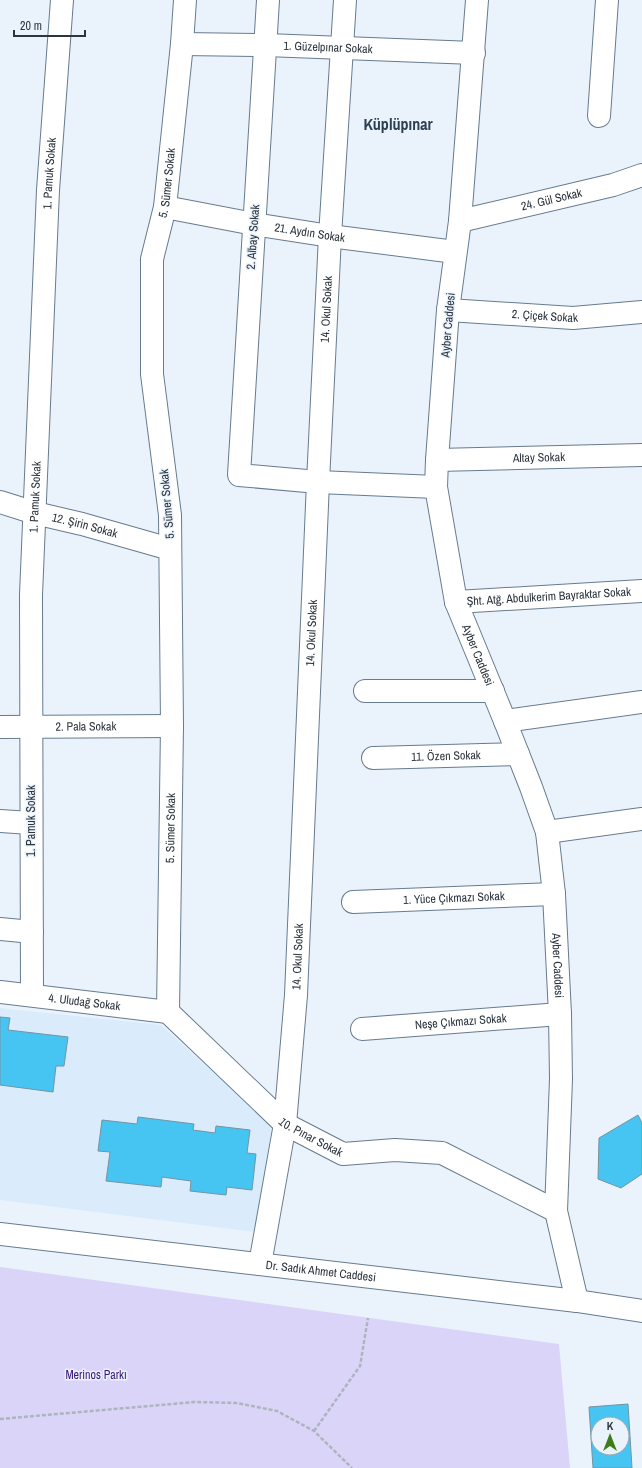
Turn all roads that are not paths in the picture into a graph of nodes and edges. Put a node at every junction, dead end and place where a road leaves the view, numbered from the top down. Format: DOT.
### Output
graph roads {
  1 [pos="62,0"];
  2 [pos="185,0"];
  3 [pos="268,0"];
  4 [pos="345,0"];
  5 [pos="477,0"];
  6 [pos="607,0"];
  7 [pos="182,44"];
  8 [pos="266,45"];
  9 [pos="342,48"];
  10 [pos="474,53"];
  11 [pos="599,116"];
  12 [pos="642,175"];
  13 [pos="165,207"];
  14 [pos="460,221"];
  15 [pos="254,224"];
  16 [pos="330,236"];
  17 [pos="455,252"];
  18 [pos="448,310"];
  19 [pos="642,312"];
  20 [pos="642,455"];
  21 [pos="437,460"];
  22 [pos="318,482"];
  23 [pos="436,487"];
  24 [pos="0,502"];
  25 [pos="35,513"];
  26 [pos="170,550"];
  27 [pos="642,591"];
  28 [pos="456,602"];
  29 [pos="365,691"];
  30 [pos="493,691"];
  31 [pos="642,702"];
  32 [pos="505,721"];
  33 [pos="0,726"];
  34 [pos="31,726"];
  35 [pos="172,726"];
  36 [pos="518,754"];
  37 [pos="373,758"];
  38 [pos="642,819"];
  39 [pos="0,820"];
  40 [pos="31,823"];
  41 [pos="547,832"];
  42 [pos="554,894"];
  43 [pos="353,902"];
  44 [pos="0,929"];
  45 [pos="32,932"];
  46 [pos="0,992"];
  47 [pos="32,995"];
  48 [pos="168,1012"];
  49 [pos="560,1014"];
  50 [pos="362,1029"];
  51 [pos="285,1124"];
  52 [pos="556,1211"];
  53 [pos="0,1234"];
  54 [pos="260,1264"];
  55 [pos="577,1301"];
  56 [pos="642,1311"];
  1 -- 25 [label="street, 1. Pamuk Sokak"];
  2 -- 7 [label="street, 5. Sümer Sokak"];
  3 -- 8 [label="street, 2. Albay Sokak"];
  4 -- 9 [label="street, 14. Okul Sokak"];
  5 -- 10 [label="street, Ayber Caddesi"];
  6 -- 11 [label="street"];
  7 -- 8 [label="street, 1. Güzelpınar Sokak"];
  7 -- 13 [label="street, 5. Sümer Sokak"];
  8 -- 9 [label="street, 1. Güzelpınar Sokak"];
  8 -- 15 [label="street, 2. Albay Sokak"];
  9 -- 10 [label="street, 1. Güzelpınar Sokak"];
  9 -- 16 [label="street, 14. Okul Sokak"];
  10 -- 14 [label="street, Ayber Caddesi"];
  12 -- 14 [label="street, 24. Gül Sokak"];
  13 -- 15 [label="street, 21. Aydın Sokak"];
  13 -- 26 [label="street, 5. Sümer Sokak"];
  14 -- 17 [label="street, Ayber Caddesi"];
  15 -- 16 [label="street, 21. Aydın Sokak"];
  15 -- 22 [label="street, 2. Albay Sokak"];
  16 -- 17 [label="street, 21. Aydın Sokak"];
  16 -- 22 [label="street, 14. Okul Sokak"];
  17 -- 18 [label="street, Ayber Caddesi"];
  18 -- 19 [label="street, 2. Çiçek Sokak"];
  18 -- 21 [label="street, Ayber Caddesi"];
  20 -- 21 [label="street, Altay Sokak"];
  21 -- 23 [label="street, Ayber Caddesi"];
  22 -- 23 [label="street"];
  22 -- 51 [label="street, 14. Okul Sokak"];
  23 -- 28 [label="street, Ayber Caddesi"];
  24 -- 25 [label="street, 12. Şirin Sokak"];
  25 -- 26 [label="street, 12. Şirin Sokak"];
  25 -- 34 [label="street, 1. Pamuk Sokak"];
  26 -- 35 [label="street, 5. Sümer Sokak"];
  27 -- 28 [label="street, Şht. Atğ. Abdulkerim Bayraktar Sokak"];
  28 -- 30 [label="street, Ayber Caddesi"];
  29 -- 30 [label="street"];
  30 -- 32 [label="street, Ayber Caddesi"];
  31 -- 32 [label="street"];
  32 -- 36 [label="street, Ayber Caddesi"];
  33 -- 34 [label="street, 2. Pala Sokak"];
  34 -- 35 [label="street, 2. Pala Sokak"];
  34 -- 40 [label="street, 1. Pamuk Sokak"];
  35 -- 48 [label="street, 5. Sümer Sokak"];
  36 -- 37 [label="street, 11. Özen Sokak"];
  36 -- 41 [label="street, Ayber Caddesi"];
  38 -- 41 [label="street"];
  39 -- 40 [label="street"];
  40 -- 45 [label="street, 1. Pamuk Sokak"];
  41 -- 42 [label="street, Ayber Caddesi"];
  42 -- 43 [label="street, 1. Yüce Çıkmazı Sokak"];
  42 -- 49 [label="street, Ayber Caddesi"];
  44 -- 45 [label="street"];
  45 -- 47 [label="street, 1. Pamuk Sokak"];
  46 -- 47 [label="street, 4. Uludağ Sokak"];
  47 -- 48 [label="street, 4. Uludağ Sokak"];
  48 -- 51 [label="street, 10. Pınar Sokak"];
  49 -- 50 [label="street, Neşe Çıkmazı Sokak"];
  49 -- 52 [label="street, Ayber Caddesi"];
  51 -- 52 [label="street, 10. Pınar Sokak"];
  51 -- 54 [label="street, 14. Okul Sokak"];
  52 -- 55 [label="street, Ayber Caddesi"];
  53 -- 54 [label="street, Dr. Sadık Ahmet Caddesi"];
  54 -- 55 [label="street, Dr. Sadık Ahmet Caddesi"];
  55 -- 56 [label="street, Dr. Sadık Ahmet Caddesi"];
}
